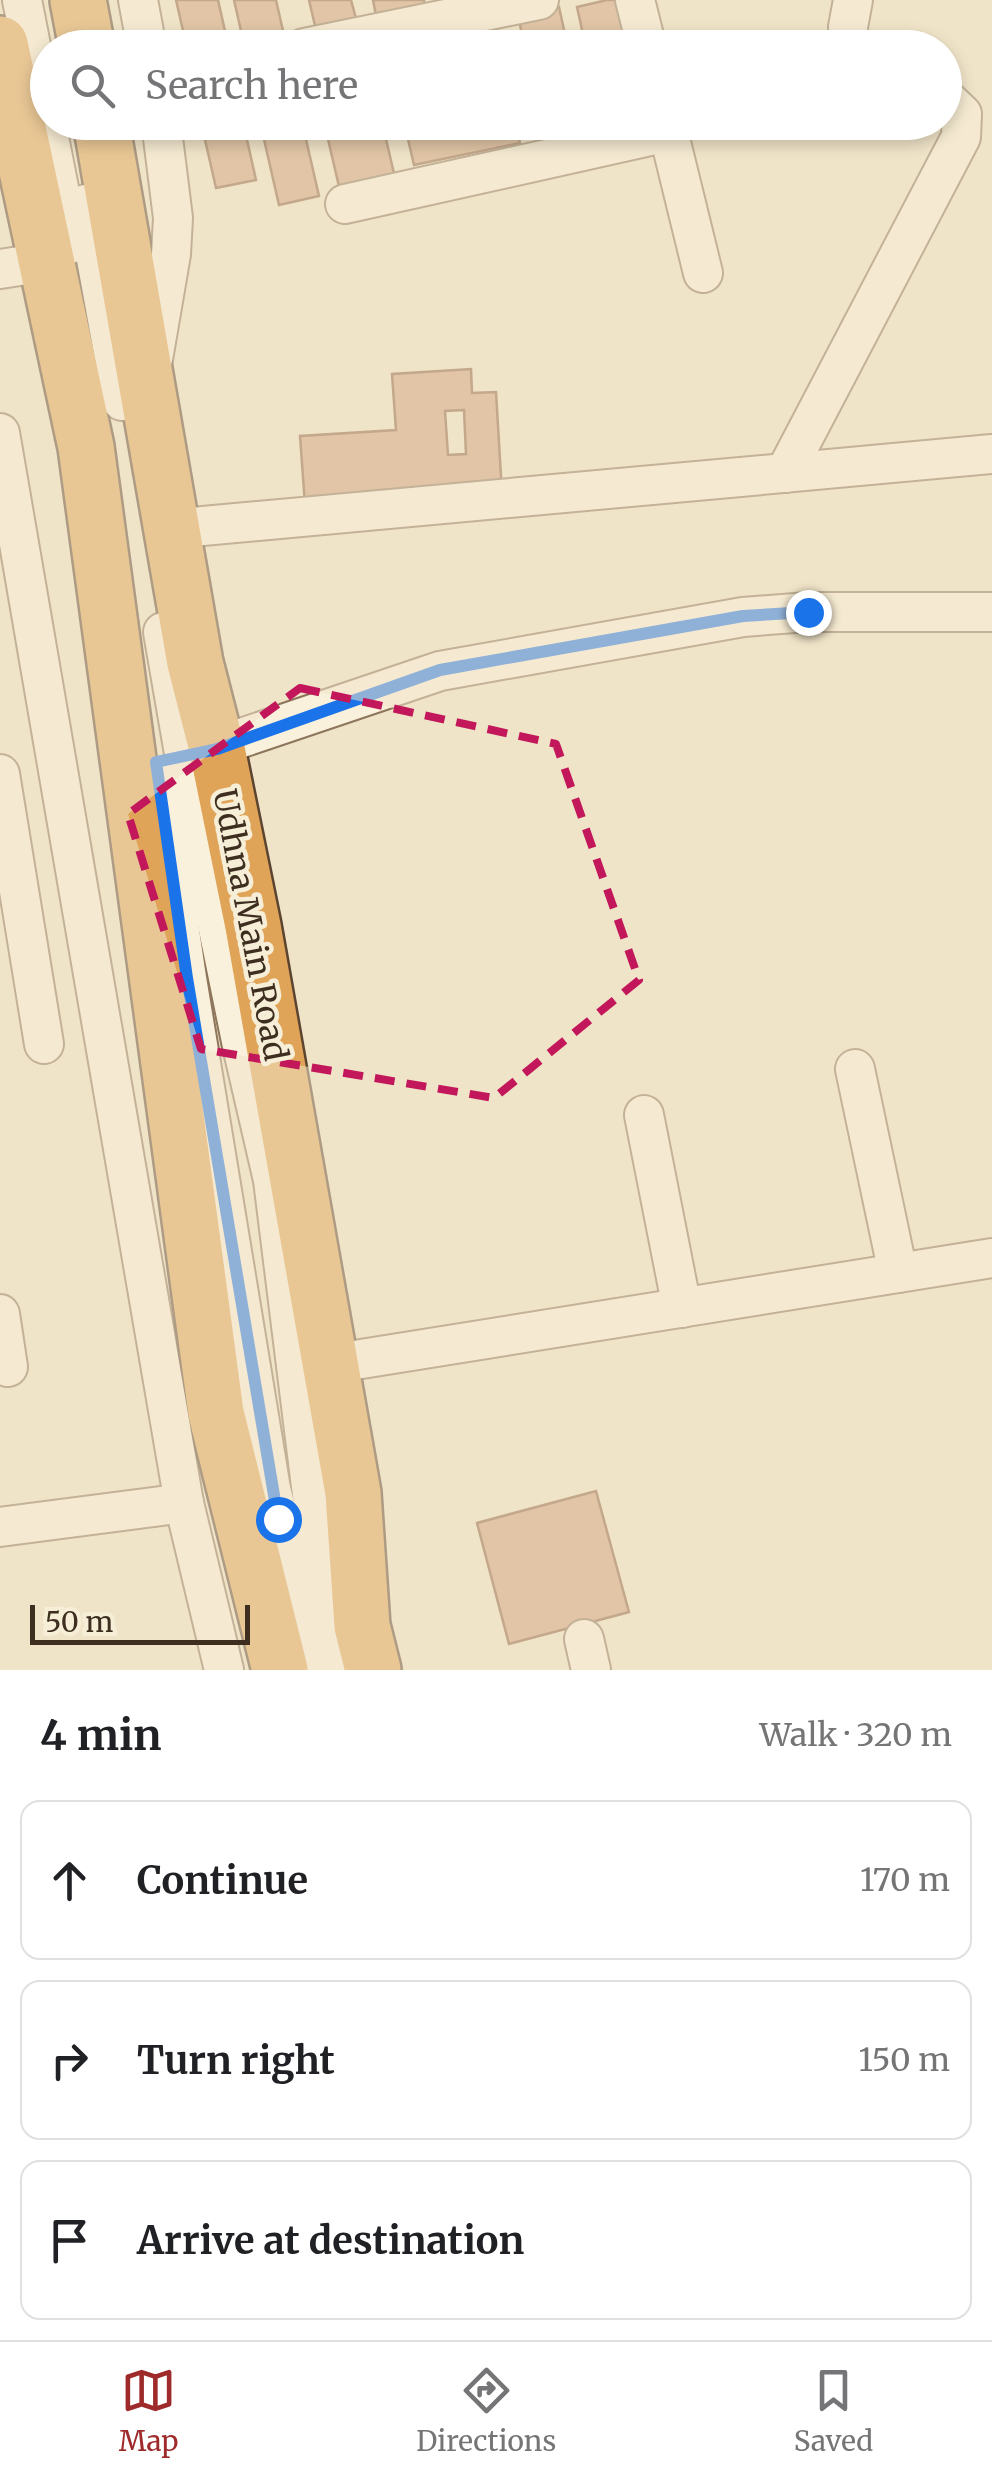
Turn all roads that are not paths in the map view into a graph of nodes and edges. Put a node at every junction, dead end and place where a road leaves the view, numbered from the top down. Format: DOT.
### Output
graph roads {
  1 [pos="22,0"];
  2 [pos="51,0"];
  3 [pos="78,0"];
  4 [pos="138,0"];
  5 [pos="539,0"];
  6 [pos="635,0"];
  7 [pos="853,0"];
  8 [pos="56,30"];
  9 [pos="84,30"];
  10 [pos="143,30"];
  11 [pos="392,30"];
  12 [pos="642,30"];
  13 [pos="848,30"];
  14 [pos="30,41"];
  15 [pos="0,44"];
  16 [pos="49,140"];
  17 [pos="75,140"];
  18 [pos="104,140"];
  19 [pos="163,140"];
  20 [pos="613,140"];
  21 [pos="670,140"];
  22 [pos="959,140"];
  23 [pos="345,204"];
  24 [pos="23,265"];
  25 [pos="703,273"];
  26 [pos="148,386"];
  27 [pos="0,434"];
  28 [pos="992,454"];
  29 [pos="785,473"];
  30 [pos="6,519"];
  31 [pos="170,529"];
  32 [pos="992,612"];
  33 [pos="171,759"];
  34 [pos="1,781"];
  35 [pos="15,958"];
  36 [pos="44,1044"];
  37 [pos="856,1069"];
  38 [pos="644,1115"];
  39 [pos="992,1258"];
  40 [pos="898,1273"];
  41 [pos="682,1308"];
  42 [pos="0,1314"];
  43 [pos="330,1364"];
  44 [pos="8,1367"];
  45 [pos="184,1503"];
  46 [pos="0,1527"];
  47 [pos="366,1659"];
  48 [pos="224,1670"];
  49 [pos="280,1670"];
  50 [pos="316,1670"];
  1 -- 14 [label="street"];
  2 -- 8 [label="street"];
  3 -- 9 [label="highway"];
  4 -- 10 [label="street"];
  5 -- 11 [label="street"];
  6 -- 12 [label="street"];
  7 -- 13 [label="street"];
  15 -- 24 [label="highway"];
  16 -- 33 [label="street"];
  17 -- 33 [label="street"];
  18 -- 26 [label="highway, Udhna Main Road"];
  19 -- 26 [label="street"];
  20 -- 23 [label="street"];
  21 -- 25 [label="street"];
  22 -- 29 [label="street"];
  24 -- 33 [label="highway"];
  26 -- 31 [label="highway, Udhna Main Road"];
  27 -- 30 [label="street"];
  28 -- 29 [label="street"];
  29 -- 31 [label="street"];
  30 -- 45 [label="street"];
  31 -- 33 [label="highway, Udhna Main Road"];
  32 -- 33 [label="street"];
  33 -- 43 [label="highway, Udhna Main Road"];
  33 -- 47 [label="street"];
  33 -- 49 [label="highway"];
  33 -- 50 [label="street"];
  34 -- 35 [label="street"];
  35 -- 36 [label="street"];
  37 -- 40 [label="street"];
  38 -- 41 [label="street"];
  39 -- 40 [label="street"];
  40 -- 41 [label="street"];
  41 -- 43 [label="street"];
  42 -- 44 [label="street"];
  43 -- 47 [label="highway, Udhna Main Road"];
  45 -- 46 [label="street"];
  45 -- 48 [label="street"];
}
